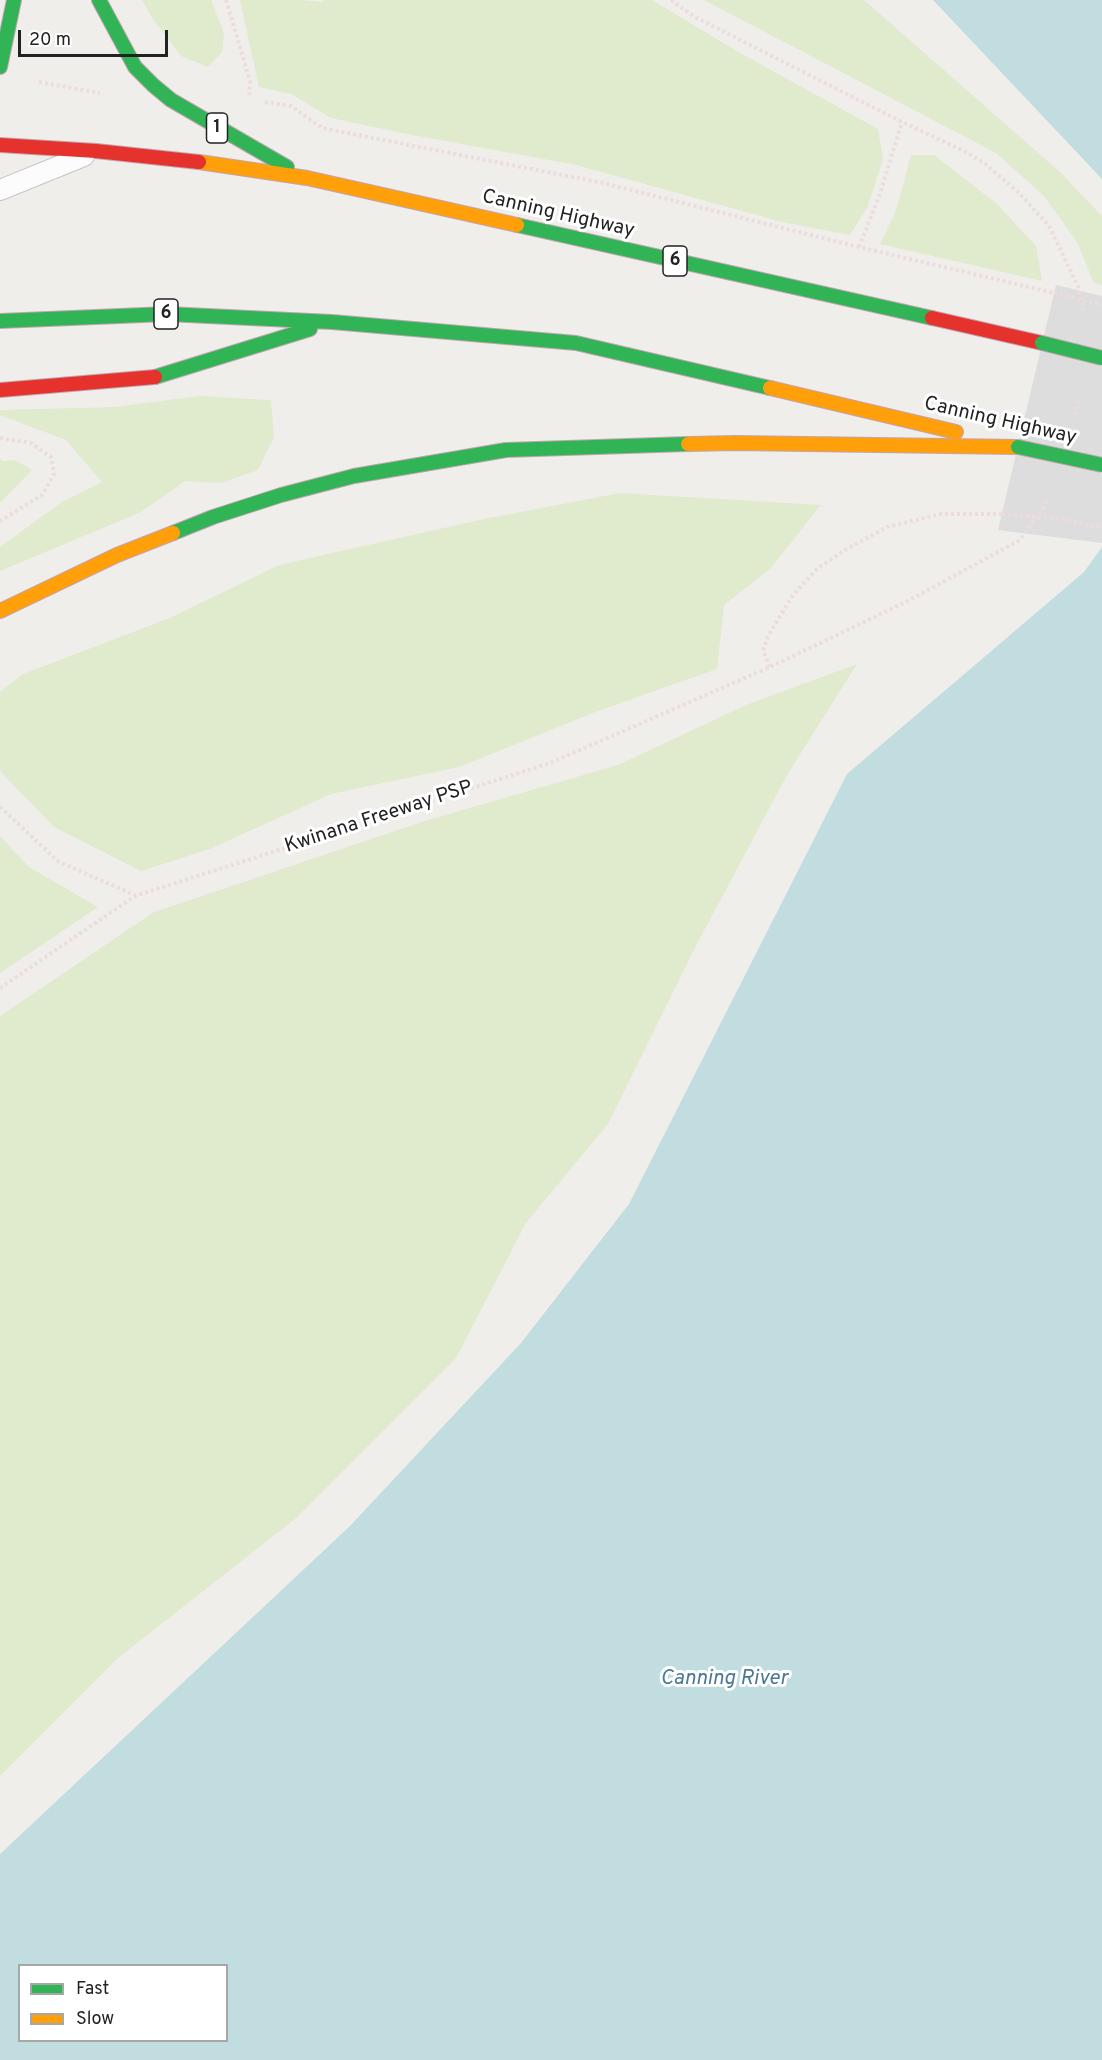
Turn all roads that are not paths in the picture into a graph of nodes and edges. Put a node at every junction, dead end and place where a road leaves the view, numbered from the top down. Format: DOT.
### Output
graph roads {
  1 [pos="14,0"];
  2 [pos="99,0"];
  3 [pos="0,67"];
  4 [pos="0,145"];
  5 [pos="96,151"];
  6 [pos="307,178"];
  7 [pos="0,190"];
  8 [pos="0,321"];
  9 [pos="332,322"];
  10 [pos="1102,358"];
  11 [pos="0,390"];
  12 [pos="1018,447"];
  13 [pos="1102,465"];
  14 [pos="0,611"];
  1 -- 3 [label="highway"];
  2 -- 6 [label="highway, 1"];
  4 -- 5 [label="highway, Canning Highway / 6"];
  5 -- 6 [label="highway, Canning Highway / 6"];
  5 -- 7 [label="lane"];
  6 -- 10 [label="highway, Canning Highway / 6, bridge"];
  8 -- 9 [label="highway, Canning Highway / 6"];
  9 -- 11 [label="highway"];
  9 -- 12 [label="highway, Canning Highway / 6"];
  12 -- 13 [label="highway, Canning Highway / 6, bridge"];
  12 -- 14 [label="highway"];
}
